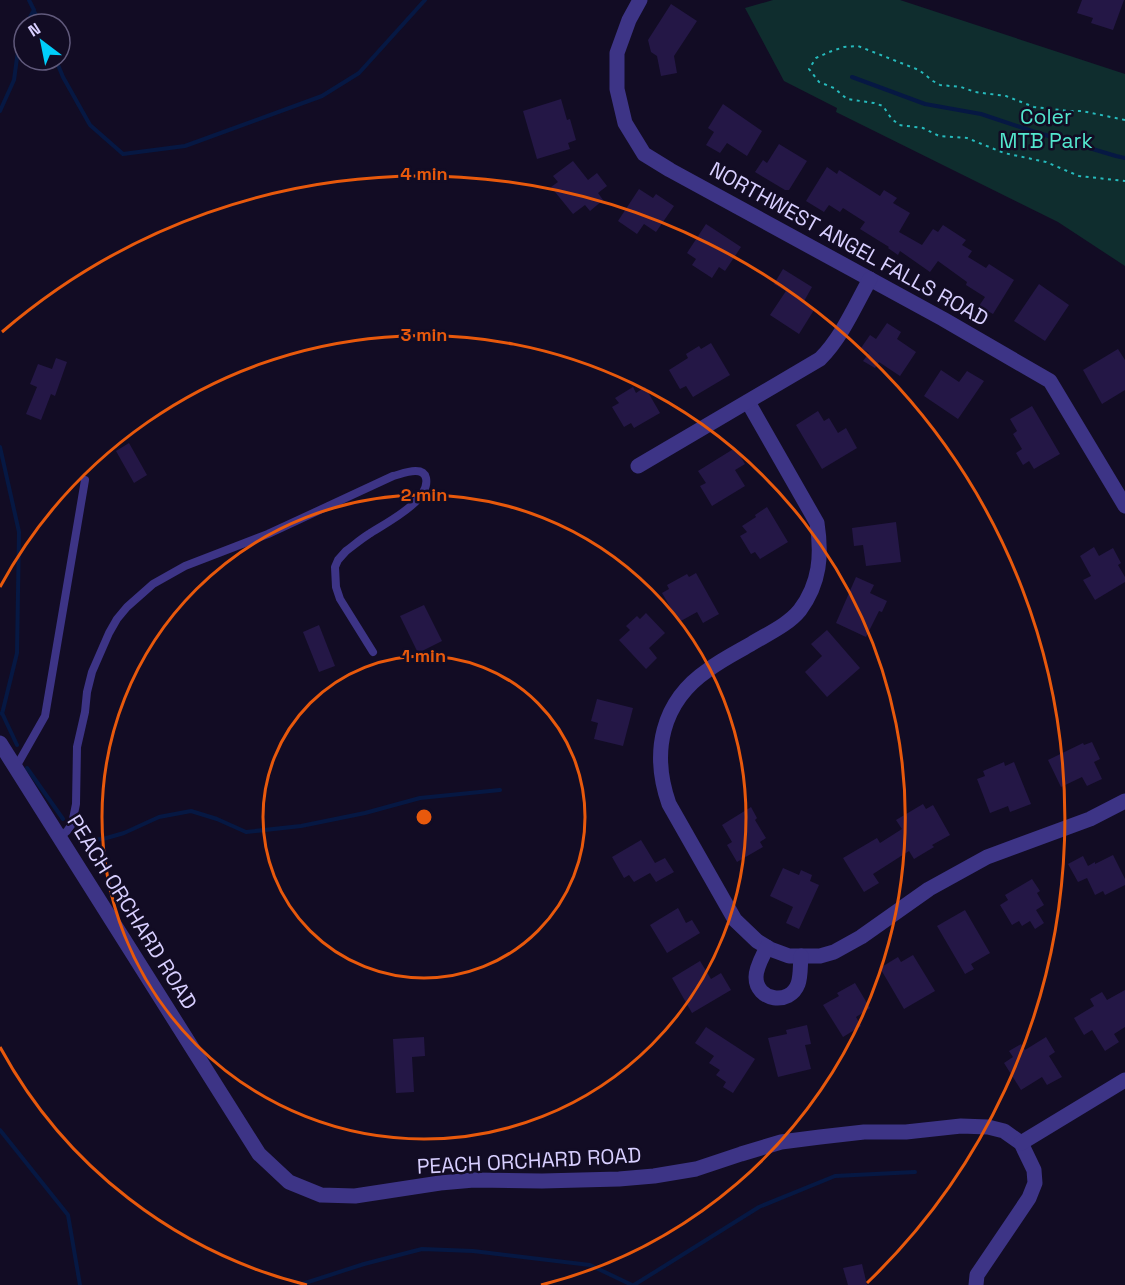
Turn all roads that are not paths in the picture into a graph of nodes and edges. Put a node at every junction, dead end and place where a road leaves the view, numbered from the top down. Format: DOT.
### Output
graph roads {
  1 [pos="640,0"];
  2 [pos="870,279"];
  3 [pos="748,402"];
  4 [pos="638,466"];
  5 [pos="85,480"];
  6 [pos="1125,506"];
  7 [pos="373,652"];
  8 [pos="0,743"];
  9 [pos="16,767"];
  10 [pos="1125,801"];
  11 [pos="60,837"];
  12 [pos="767,947"];
  13 [pos="801,956"];
  14 [pos="1125,1080"];
  15 [pos="1021,1143"];
  16 [pos="976,1285"];
  1 -- 2 [label="street, NORTHWEST ANGEL FALLS ROAD"];
  2 -- 3 [label="street"];
  2 -- 6 [label="street, NORTHWEST ANGEL FALLS ROAD"];
  3 -- 4 [label="street"];
  3 -- 12 [label="street"];
  5 -- 9 [label="lane"];
  7 -- 11 [label="lane"];
  8 -- 9 [label="street, PEACH ORCHARD ROAD"];
  9 -- 11 [label="street, PEACH ORCHARD ROAD"];
  10 -- 13 [label="street"];
  11 -- 15 [label="street, PEACH ORCHARD ROAD"];
  12 -- 13 [label="street"];
  12 -- 13 [label="street"];
  14 -- 15 [label="street"];
  15 -- 16 [label="street"];
}
